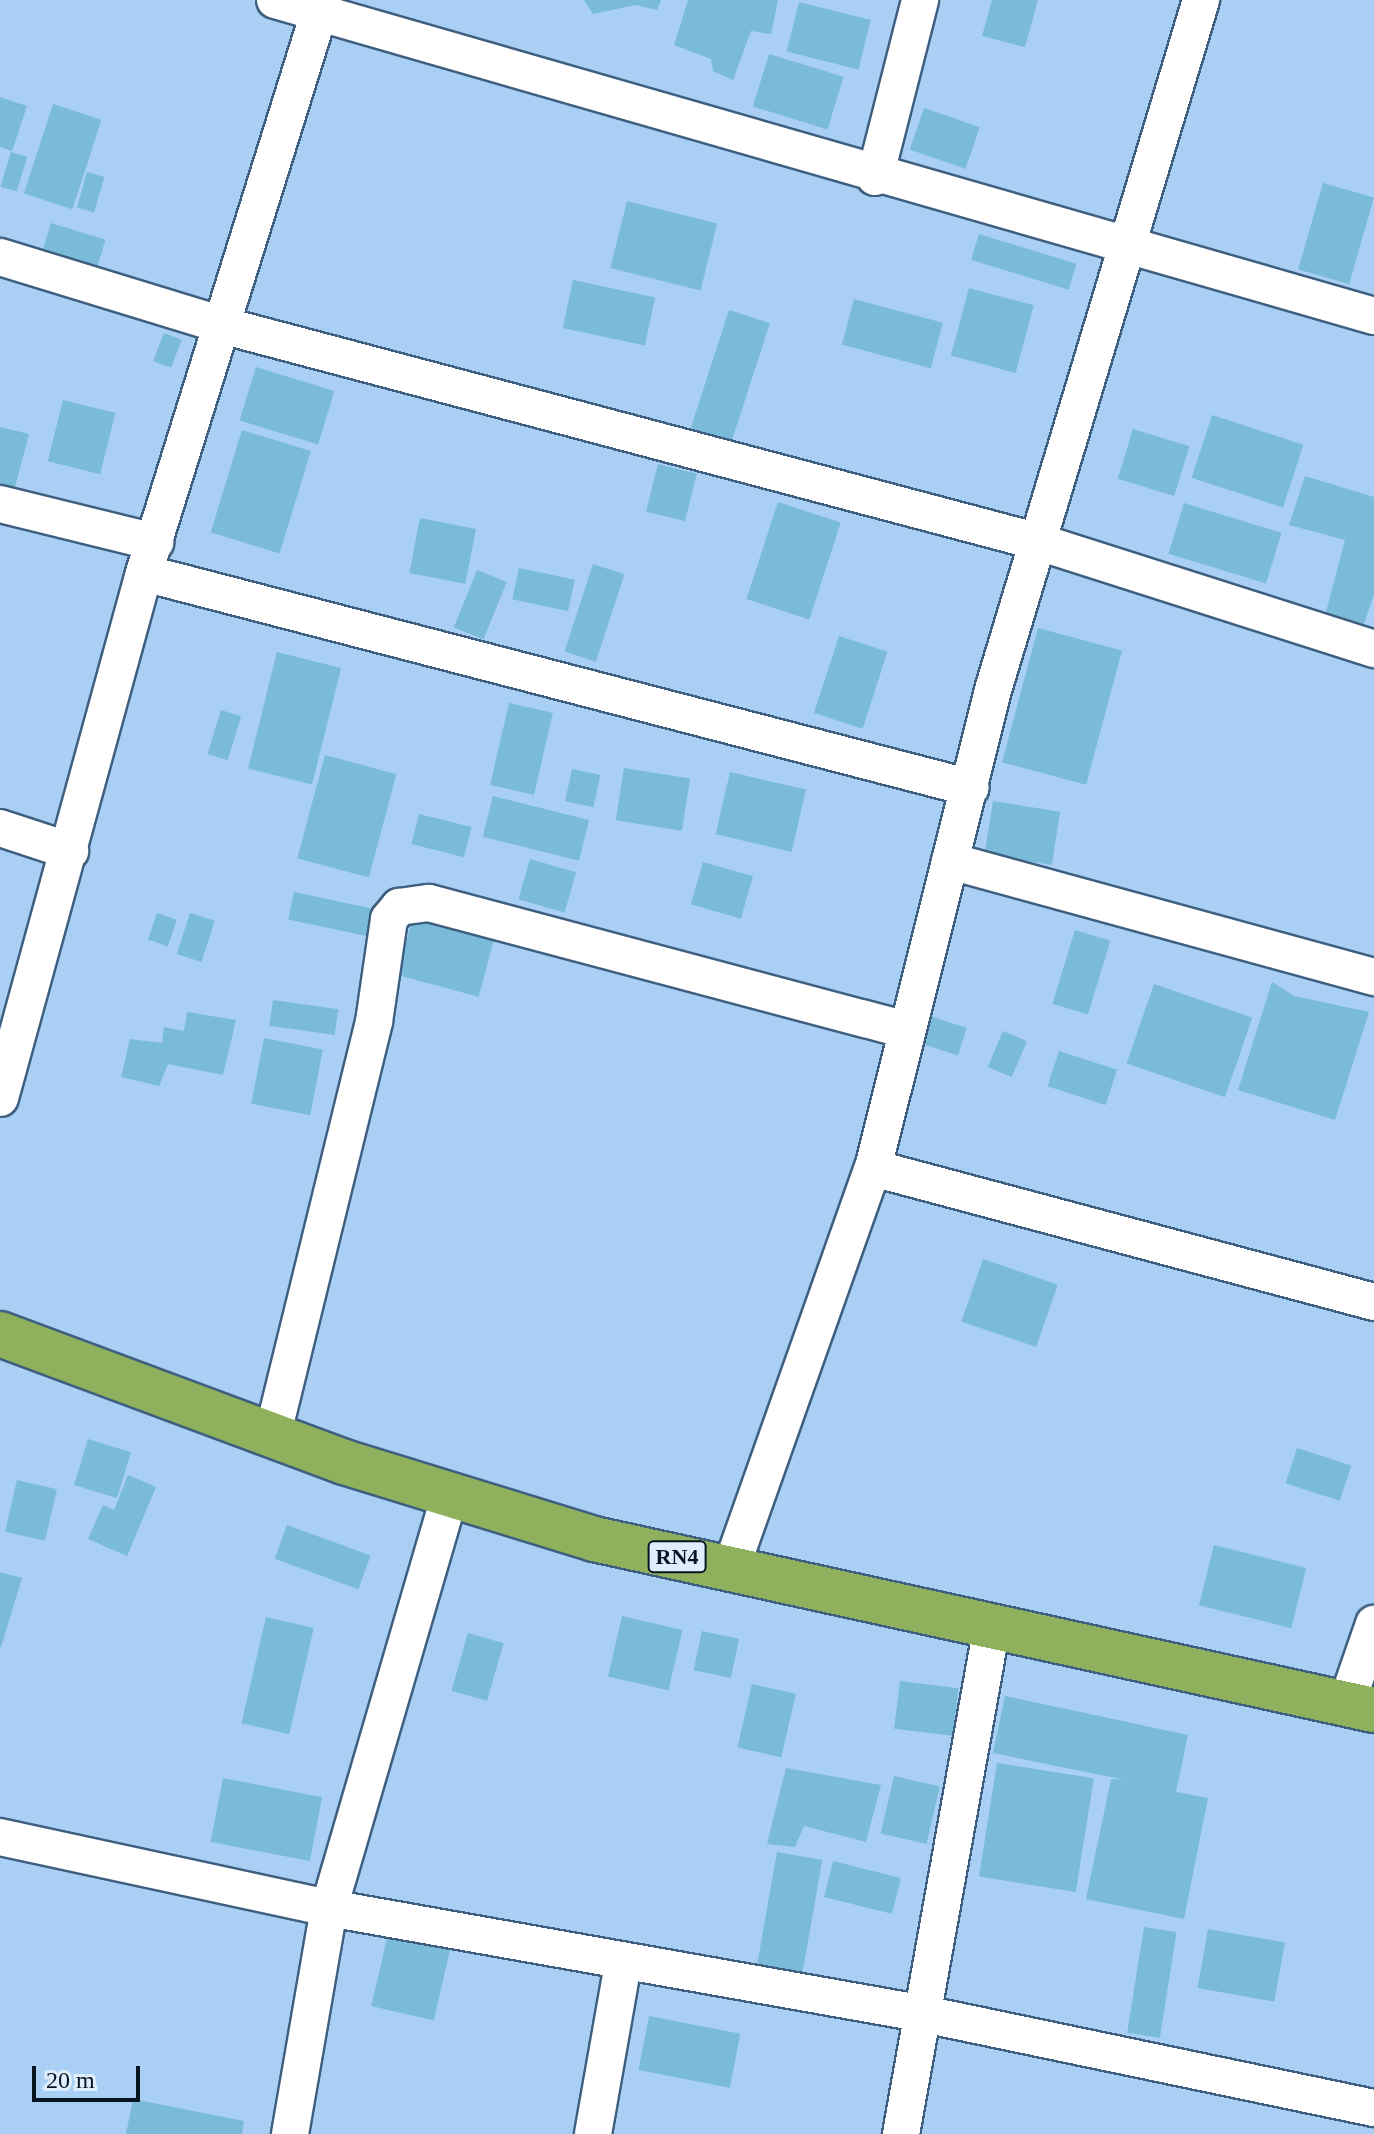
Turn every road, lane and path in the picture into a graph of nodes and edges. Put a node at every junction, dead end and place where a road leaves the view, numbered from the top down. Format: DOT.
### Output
graph roads {
  1 [pos="275,0"];
  2 [pos="920,0"];
  3 [pos="1201,0"];
  4 [pos="321,7"];
  5 [pos="875,177"];
  6 [pos="1125,250"];
  7 [pos="0,257"];
  8 [pos="1374,316"];
  9 [pos="225,326"];
  10 [pos="0,504"];
  11 [pos="1039,542"];
  12 [pos="150,558"];
  13 [pos="1374,649"];
  14 [pos="971,788"];
  15 [pos="0,828"];
  16 [pos="70,851"];
  17 [pos="950,861"];
  18 [pos="1374,977"];
  19 [pos="904,1029"];
  20 [pos="0,1098"];
  21 [pos="873,1168"];
  22 [pos="1374,1302"];
  23 [pos="0,1334"];
  24 [pos="272,1437"];
  25 [pos="450,1494"];
  26 [pos="731,1568"];
  27 [pos="1374,1624"];
  28 [pos="992,1626"];
  29 [pos="1360,1708"];
  30 [pos="0,1837"];
  31 [pos="329,1908"];
  32 [pos="623,1964"];
  33 [pos="919,2013"];
  34 [pos="1374,2108"];
  35 [pos="290,2134"];
  36 [pos="593,2134"];
  37 [pos="901,2134"];
  1 -- 4 [label="street"];
  2 -- 5 [label="street"];
  3 -- 6 [label="street"];
  4 -- 5 [label="street"];
  4 -- 9 [label="street"];
  5 -- 6 [label="street"];
  6 -- 8 [label="street"];
  6 -- 11 [label="street"];
  7 -- 9 [label="street"];
  9 -- 11 [label="street"];
  9 -- 12 [label="street"];
  10 -- 12 [label="street"];
  11 -- 13 [label="street"];
  11 -- 14 [label="street"];
  12 -- 14 [label="street"];
  12 -- 16 [label="street"];
  14 -- 17 [label="street"];
  15 -- 16 [label="street"];
  16 -- 20 [label="street"];
  17 -- 18 [label="street"];
  17 -- 19 [label="street"];
  19 -- 21 [label="street"];
  19 -- 24 [label="street"];
  21 -- 22 [label="street"];
  21 -- 26 [label="street"];
  23 -- 24 [label="highway, RN4"];
  24 -- 25 [label="highway, RN4"];
  25 -- 26 [label="highway, RN4"];
  25 -- 31 [label="street"];
  26 -- 28 [label="highway, RN4"];
  27 -- 29 [label="street"];
  28 -- 29 [label="highway, RN4"];
  28 -- 33 [label="street"];
  30 -- 31 [label="street"];
  31 -- 32 [label="street"];
  31 -- 35 [label="street"];
  32 -- 33 [label="street"];
  32 -- 36 [label="street"];
  33 -- 34 [label="street"];
  33 -- 37 [label="street"];
}
